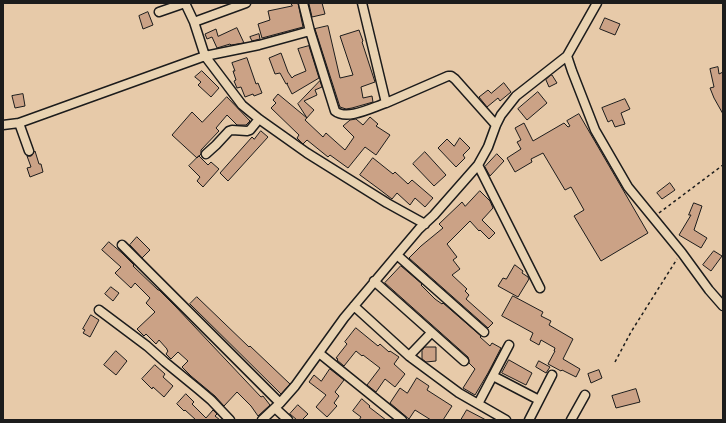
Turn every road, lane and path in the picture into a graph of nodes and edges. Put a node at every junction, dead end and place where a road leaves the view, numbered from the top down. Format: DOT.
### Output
graph roads {
  1 [pos="185,3"];
  2 [pos="246,3"];
  3 [pos="303,3"];
  4 [pos="362,3"];
  5 [pos="598,3"];
  6 [pos="159,12"];
  7 [pos="194,22"];
  8 [pos="310,31"];
  9 [pos="205,56"];
  10 [pos="567,56"];
  11 [pos="386,102"];
  12 [pos="259,119"];
  13 [pos="19,123"];
  14 [pos="496,124"];
  15 [pos="3,125"];
  16 [pos="29,151"];
  17 [pos="206,154"];
  18 [pos="478,164"];
  19 [pos="723,165"];
  20 [pos="653,217"];
  21 [pos="425,224"];
  22 [pos="122,245"];
  23 [pos="682,253"];
  24 [pos="397,255"];
  25 [pos="374,282"];
  26 [pos="540,288"];
  27 [pos="354,306"];
  28 [pos="723,306"];
  29 [pos="99,310"];
  30 [pos="484,332"];
  31 [pos="431,333"];
  32 [pos="509,345"];
  33 [pos="320,353"];
  34 [pos="409,356"];
  35 [pos="464,361"];
  36 [pos="615,362"];
  37 [pos="552,375"];
  38 [pos="493,376"];
  39 [pos="585,395"];
  40 [pos="539,400"];
  41 [pos="478,404"];
  42 [pos="278,406"];
  43 [pos="230,420"];
  44 [pos="262,420"];
  45 [pos="288,420"];
  46 [pos="402,420"];
  47 [pos="506,420"];
  48 [pos="529,420"];
  49 [pos="571,420"];
  1 -- 6 [label="street"];
  1 -- 7 [label="street"];
  2 -- 7 [label="street"];
  3 -- 8 [label="street"];
  4 -- 11 [label="street"];
  5 -- 10 [label="street"];
  7 -- 9 [label="street"];
  8 -- 9 [label="street"];
  8 -- 11 [label="street"];
  9 -- 12 [label="street"];
  9 -- 13 [label="street"];
  10 -- 14 [label="street"];
  10 -- 20 [label="street"];
  11 -- 14 [label="street"];
  12 -- 17 [label="street"];
  12 -- 21 [label="street"];
  13 -- 15 [label="street"];
  13 -- 16 [label="street"];
  14 -- 18 [label="street"];
  18 -- 21 [label="street"];
  18 -- 26 [label="street"];
  19 -- 20 [label="path"];
  20 -- 23 [label="street"];
  21 -- 24 [label="street"];
  22 -- 42 [label="street"];
  23 -- 28 [label="street"];
  23 -- 36 [label="path"];
  24 -- 25 [label="street"];
  24 -- 30 [label="street"];
  25 -- 27 [label="street"];
  25 -- 31 [label="street"];
  27 -- 33 [label="street"];
  27 -- 34 [label="street"];
  29 -- 43 [label="street"];
  31 -- 34 [label="street"];
  31 -- 35 [label="street"];
  32 -- 38 [label="street"];
  33 -- 42 [label="street"];
  33 -- 46 [label="street"];
  34 -- 41 [label="street"];
  37 -- 40 [label="street"];
  38 -- 40 [label="street"];
  38 -- 41 [label="street"];
  39 -- 49 [label="street"];
  40 -- 48 [label="street"];
  41 -- 47 [label="street"];
  42 -- 44 [label="street"];
  42 -- 45 [label="street"];
}
